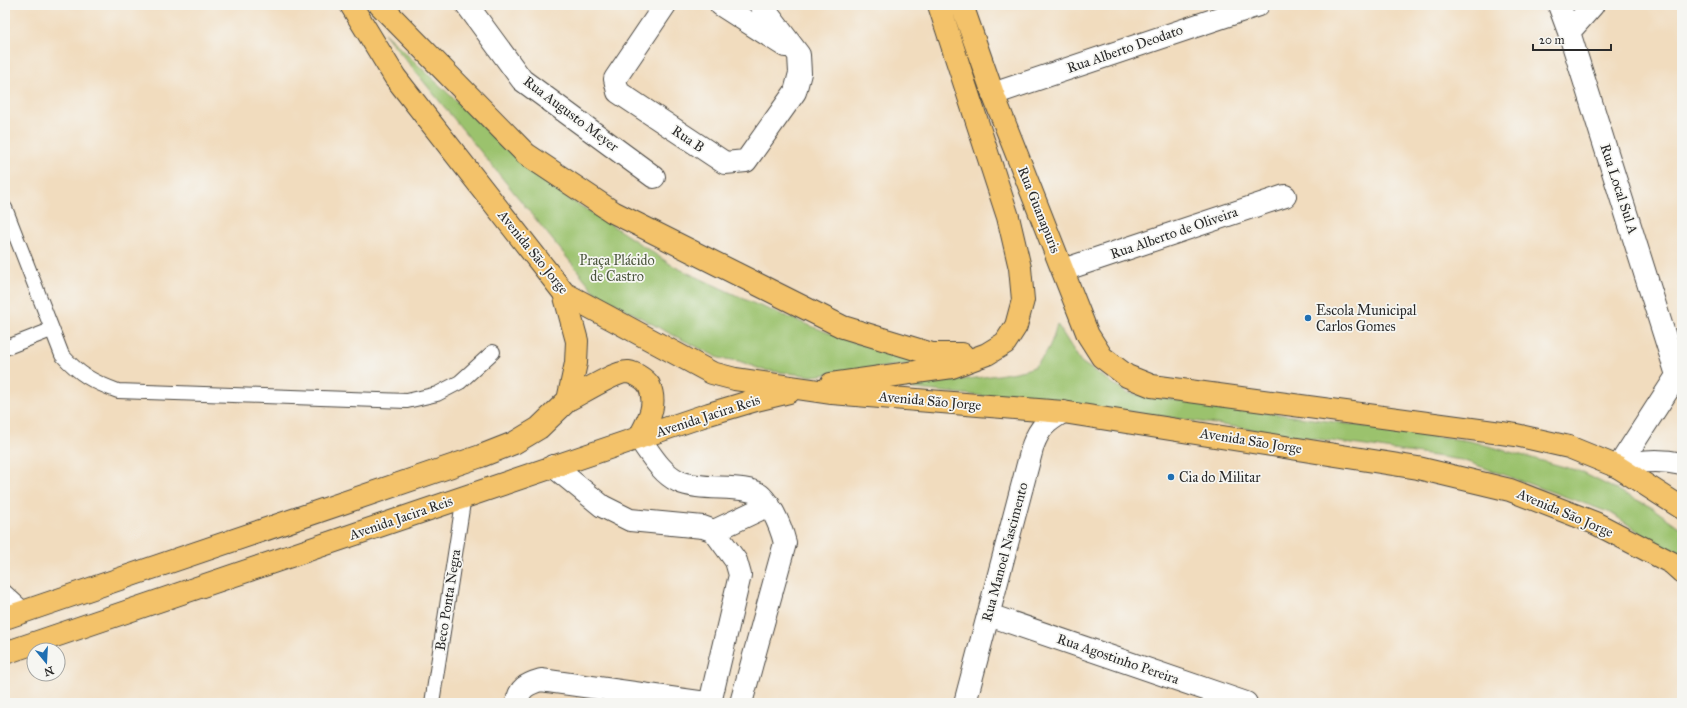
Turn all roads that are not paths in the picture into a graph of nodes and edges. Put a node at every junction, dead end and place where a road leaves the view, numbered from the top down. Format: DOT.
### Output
graph roads {
  1 [pos="351,5"];
  2 [pos="380,5"];
  3 [pos="467,5"];
  4 [pos="665,5"];
  5 [pos="721,5"];
  6 [pos="761,5"];
  7 [pos="939,5"];
  8 [pos="962,5"];
  9 [pos="1258,5"];
  10 [pos="1559,5"];
  11 [pos="1593,5"];
  12 [pos="1569,32"];
  13 [pos="799,55"];
  14 [pos="993,94"];
  15 [pos="654,177"];
  16 [pos="1285,196"];
  17 [pos="5,208"];
  18 [pos="1063,270"];
  19 [pos="564,293"];
  20 [pos="51,330"];
  21 [pos="5,348"];
  22 [pos="492,352"];
  23 [pos="987,354"];
  24 [pos="1679,371"];
  25 [pos="799,389"];
  26 [pos="568,400"];
  27 [pos="1063,412"];
  28 [pos="639,438"];
  29 [pos="1682,464"];
  30 [pos="553,466"];
  31 [pos="1618,467"];
  32 [pos="464,496"];
  33 [pos="769,505"];
  34 [pos="1682,508"];
  35 [pos="714,531"];
  36 [pos="1682,572"];
  37 [pos="5,592"];
  38 [pos="26,611"];
  39 [pos="989,615"];
  40 [pos="5,618"];
  41 [pos="5,653"];
  42 [pos="432,703"];
  43 [pos="517,703"];
  44 [pos="706,703"];
  45 [pos="710,703"];
  46 [pos="741,703"];
  47 [pos="965,703"];
  48 [pos="1246,703"];
  1 -- 19 [label="main road, Avenida São Jorge"];
  2 -- 23 [label="main road"];
  3 -- 15 [label="street, Rua Augusto Meyer"];
  4 -- 13 [label="street, Rua B"];
  5 -- 13 [label="street"];
  6 -- 13 [label="street"];
  7 -- 23 [label="main road, Rua Guanapuris"];
  8 -- 14 [label="main road, Rua Guanapuris"];
  9 -- 14 [label="street, Rua Alberto Deodato"];
  10 -- 12 [label="street, Rua Local Sul A"];
  11 -- 12 [label="street"];
  12 -- 24 [label="street, Rua Local Sul A"];
  14 -- 18 [label="main road, Rua Guanapuris"];
  16 -- 18 [label="street, Rua Alberto de Oliveira"];
  17 -- 20 [label="lane"];
  18 -- 31 [label="main road, Rua Guanapuris"];
  19 -- 25 [label="main road, Avenida São Jorge"];
  19 -- 26 [label="main road"];
  20 -- 21 [label="lane"];
  20 -- 22 [label="lane"];
  23 -- 25 [label="main road, Avenida São Jorge"];
  24 -- 31 [label="street"];
  25 -- 27 [label="main road, Avenida São Jorge"];
  25 -- 28 [label="main road, Avenida Jacira Reis"];
  26 -- 28 [label="main road"];
  26 -- 38 [label="main road"];
  27 -- 36 [label="main road, Avenida São Jorge"];
  27 -- 39 [label="street, Rua Manoel Nascimento"];
  28 -- 30 [label="main road, Avenida Jacira Reis"];
  28 -- 33 [label="street"];
  29 -- 31 [label="street"];
  30 -- 32 [label="main road, Avenida Jacira Reis"];
  30 -- 35 [label="street"];
  31 -- 34 [label="main road"];
  32 -- 41 [label="main road, Avenida Jacira Reis"];
  32 -- 42 [label="lane, Beco Ponta Negra"];
  33 -- 35 [label="street"];
  33 -- 46 [label="street"];
  35 -- 45 [label="street"];
  37 -- 38 [label="lane"];
  38 -- 40 [label="main road"];
  39 -- 47 [label="street, Rua Manoel Nascimento"];
  39 -- 48 [label="street, Rua Agostinho Pereira"];
  43 -- 44 [label="street"];
}
